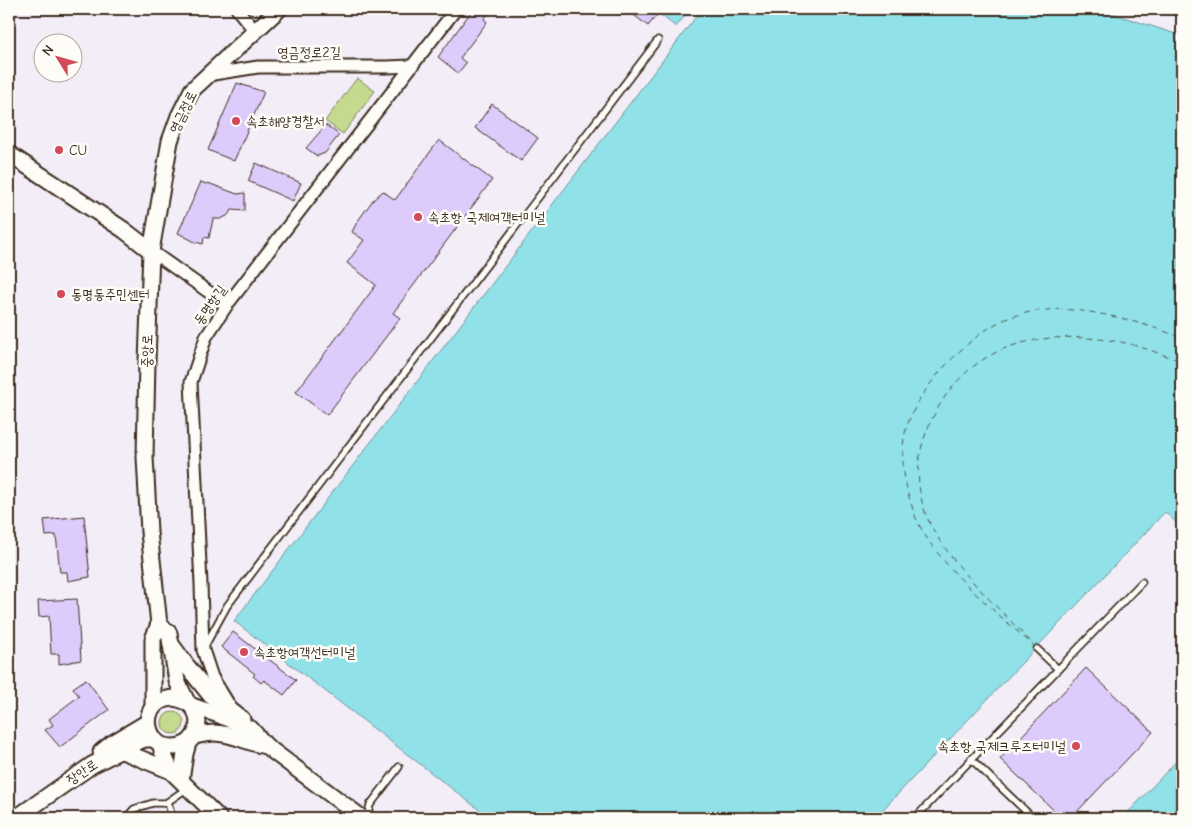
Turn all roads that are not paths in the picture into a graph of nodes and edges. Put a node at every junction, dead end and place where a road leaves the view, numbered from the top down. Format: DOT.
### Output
graph roads {
  1 [pos="237,9"];
  2 [pos="279,9"];
  3 [pos="456,9"];
  4 [pos="255,31"];
  5 [pos="658,40"];
  6 [pos="412,66"];
  7 [pos="207,75"];
  8 [pos="9,154"];
  9 [pos="151,250"];
  10 [pos="227,305"];
  11 [pos="1142,582"];
  12 [pos="159,624"];
  13 [pos="171,644"];
  14 [pos="1037,649"];
  15 [pos="203,650"];
  16 [pos="1058,669"];
  17 [pos="189,704"];
  18 [pos="153,708"];
  19 [pos="233,712"];
  20 [pos="148,722"];
  21 [pos="251,729"];
  22 [pos="191,739"];
  23 [pos="157,742"];
  24 [pos="266,746"];
  25 [pos="120,750"];
  26 [pos="971,759"];
  27 [pos="92,765"];
  28 [pos="399,767"];
  29 [pos="180,779"];
  30 [pos="168,802"];
  31 [pos="16,818"];
  32 [pos="126,818"];
  33 [pos="172,818"];
  34 [pos="219,818"];
  35 [pos="362,818"];
  36 [pos="367,818"];
  37 [pos="915,818"];
  38 [pos="1033,818"];
  1 -- 4 [label="street"];
  2 -- 4 [label="street, 영금정로"];
  3 -- 6 [label="street, 동명항길"];
  4 -- 7 [label="street, 영금정로"];
  5 -- 15 [label="lane"];
  6 -- 7 [label="street, 영금정로2길"];
  6 -- 10 [label="street, 동명항길"];
  7 -- 9 [label="street, 영금정로"];
  8 -- 9 [label="street"];
  9 -- 10 [label="street"];
  9 -- 12 [label="street, 중앙로"];
  10 -- 15 [label="street, 동명항길"];
  11 -- 16 [label="lane"];
  12 -- 13 [label="street"];
  12 -- 18 [label="street"];
  13 -- 17 [label="street"];
  13 -- 19 [label="street"];
  14 -- 16 [label="lane"];
  15 -- 19 [label="street, 동명항길"];
  16 -- 26 [label="lane"];
  17 -- 18 [label="street"];
  17 -- 21 [label="street"];
  17 -- 22 [label="street"];
  18 -- 20 [label="street"];
  19 -- 21 [label="street"];
  20 -- 23 [label="street"];
  20 -- 27 [label="street"];
  21 -- 24 [label="street"];
  22 -- 23 [label="street"];
  22 -- 24 [label="street"];
  22 -- 29 [label="street"];
  23 -- 25 [label="street, 장안로"];
  23 -- 29 [label="street"];
  24 -- 35 [label="street"];
  25 -- 27 [label="street, 장안로"];
  25 -- 29 [label="street"];
  26 -- 37 [label="lane"];
  26 -- 38 [label="lane"];
  27 -- 31 [label="street, 장안로"];
  28 -- 36 [label="lane"];
  29 -- 30 [label="lane"];
  29 -- 34 [label="street"];
  30 -- 32 [label="lane"];
  30 -- 33 [label="lane"];
}
